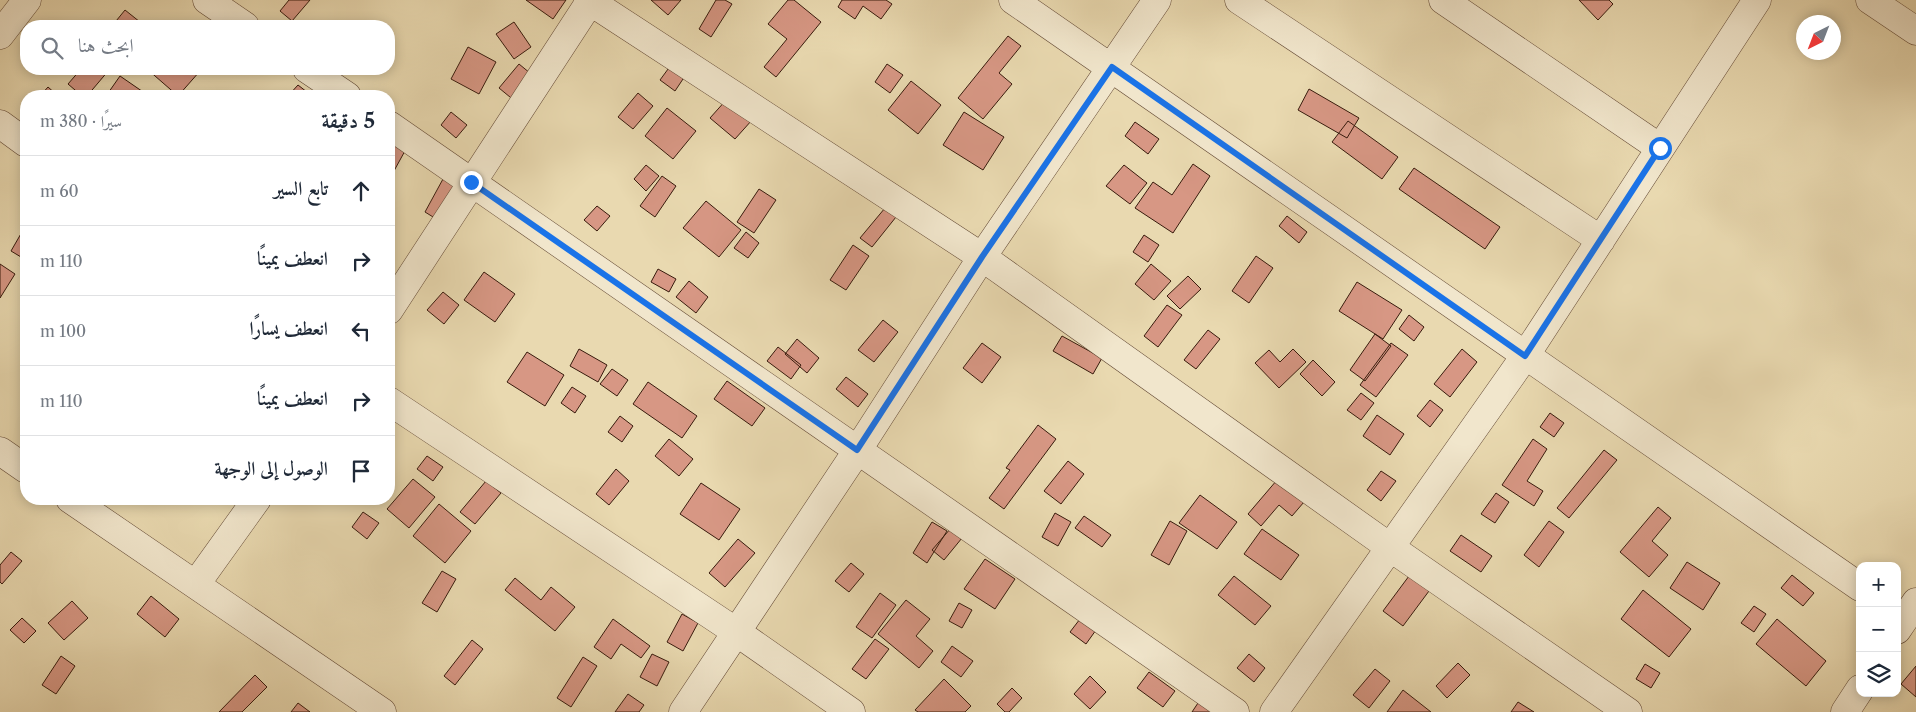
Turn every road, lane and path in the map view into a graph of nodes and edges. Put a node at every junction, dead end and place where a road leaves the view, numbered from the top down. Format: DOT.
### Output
graph roads {
  1 [pos="207,0"];
  2 [pos="590,0"];
  3 [pos="1013,0"];
  4 [pos="1157,0"];
  5 [pos="1239,0"];
  6 [pos="1443,0"];
  7 [pos="1757,0"];
  8 [pos="1870,0"];
  9 [pos="18,3"];
  10 [pos="236,20"];
  11 [pos="1916,31"];
  12 [pos="0,35"];
  13 [pos="1112,67"];
  14 [pos="316,75"];
  15 [pos="338,90"];
  16 [pos="0,124"];
  17 [pos="395,129"];
  18 [pos="20,139"];
  19 [pos="1660,148"];
  20 [pos="471,182"];
  21 [pos="1600,240"];
  22 [pos="982,257"];
  23 [pos="395,301"];
  24 [pos="1525,356"];
  25 [pos="395,405"];
  26 [pos="857,450"];
  27 [pos="1,453"];
  28 [pos="20,465"];
  29 [pos="79,505"];
  30 [pos="253,505"];
  31 [pos="1391,548"];
  32 [pos="196,584"];
  33 [pos="1856,584"];
  34 [pos="735,631"];
  35 [pos="1856,695"];
  36 [pos="382,712"];
  37 [pos="682,712"];
  38 [pos="851,712"];
  39 [pos="1235,712"];
  40 [pos="1274,712"];
  41 [pos="1628,712"];
  42 [pos="1845,712"];
  1 -- 10 [label="street"];
  2 -- 20 [label="street"];
  2 -- 22 [label="street"];
  3 -- 13 [label="street"];
  4 -- 13 [label="street"];
  5 -- 21 [label="street"];
  6 -- 19 [label="street"];
  7 -- 19 [label="street"];
  8 -- 11 [label="street"];
  9 -- 12 [label="street"];
  13 -- 22 [label="street"];
  13 -- 24 [label="street"];
  14 -- 15 [label="street"];
  16 -- 18 [label="street"];
  17 -- 20 [label="street"];
  19 -- 21 [label="street"];
  20 -- 23 [label="street"];
  20 -- 26 [label="street"];
  21 -- 24 [label="street"];
  22 -- 26 [label="street"];
  22 -- 31 [label="street"];
  24 -- 31 [label="street"];
  24 -- 33 [label="street"];
  25 -- 34 [label="street"];
  26 -- 34 [label="street"];
  26 -- 39 [label="street"];
  27 -- 28 [label="street"];
  29 -- 32 [label="street"];
  30 -- 32 [label="street"];
  31 -- 40 [label="street"];
  31 -- 41 [label="street"];
  32 -- 36 [label="street"];
  34 -- 37 [label="street"];
  34 -- 38 [label="street"];
  35 -- 42 [label="street"];
}
